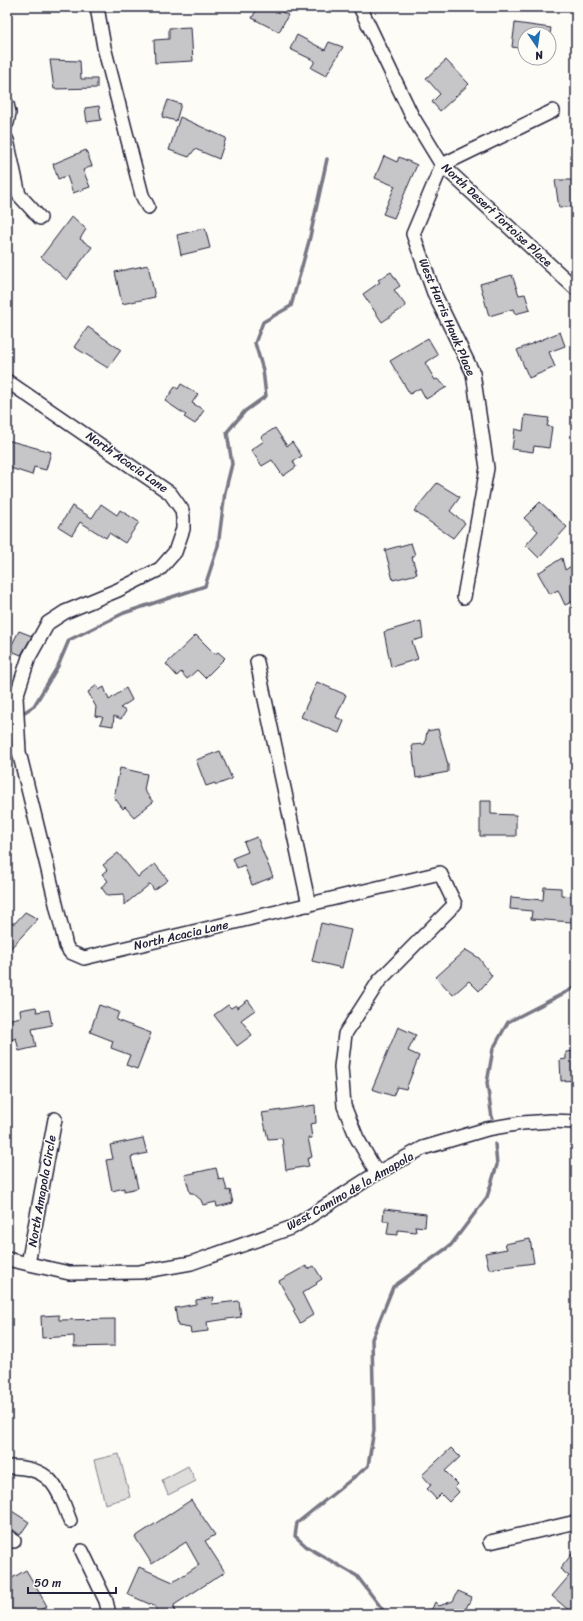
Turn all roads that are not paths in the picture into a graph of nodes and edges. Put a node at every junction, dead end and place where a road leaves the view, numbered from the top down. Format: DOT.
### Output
graph roads {
  1 [pos="97,7"];
  2 [pos="360,7"];
  3 [pos="7,104"];
  4 [pos="553,111"];
  5 [pos="7,123"];
  6 [pos="7,140"];
  7 [pos="442,165"];
  8 [pos="148,207"];
  9 [pos="40,218"];
  10 [pos="576,289"];
  11 [pos="7,380"];
  12 [pos="464,597"];
  13 [pos="257,662"];
  14 [pos="309,905"];
  15 [pos="55,1118"];
  16 [pos="576,1122"];
  17 [pos="377,1173"];
  18 [pos="7,1259"];
  19 [pos="28,1264"];
  20 [pos="7,1467"];
  21 [pos="70,1521"];
  22 [pos="576,1522"];
  23 [pos="490,1542"];
  24 [pos="82,1551"];
  25 [pos="109,1614"];
  1 -- 8 [label="street"];
  2 -- 7 [label="street, North Desert Tortoise Place"];
  3 -- 5 [label="street"];
  4 -- 7 [label="street"];
  6 -- 9 [label="street"];
  7 -- 10 [label="street, North Desert Tortoise Place"];
  7 -- 12 [label="street, West Harris Hawk Place"];
  11 -- 14 [label="street, North Acacia Lane"];
  13 -- 14 [label="street"];
  14 -- 17 [label="street, North Acacia Lane"];
  15 -- 19 [label="street, North Amapola Circle"];
  16 -- 17 [label="street, West Camino de la Amapola"];
  17 -- 19 [label="street, West Camino de la Amapola"];
  18 -- 19 [label="street, West Camino de la Amapola"];
  20 -- 21 [label="street"];
  22 -- 23 [label="street"];
  24 -- 25 [label="street"];
}
